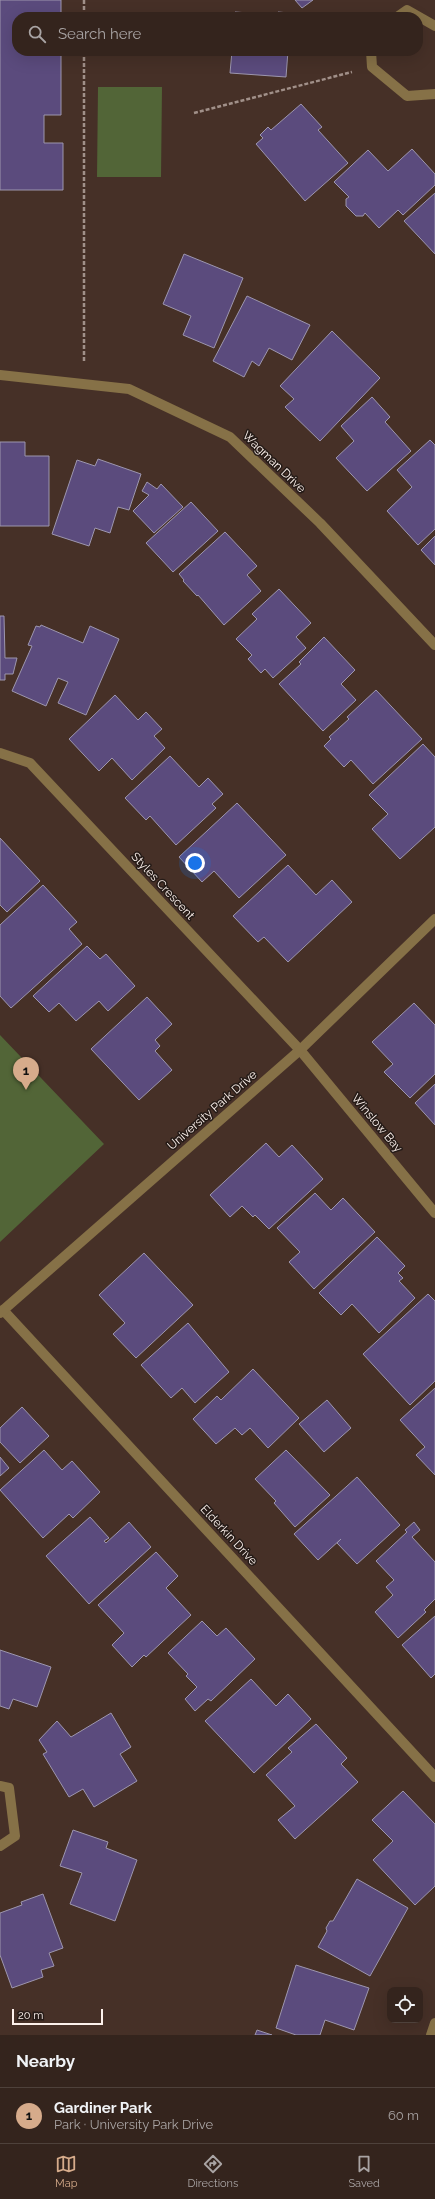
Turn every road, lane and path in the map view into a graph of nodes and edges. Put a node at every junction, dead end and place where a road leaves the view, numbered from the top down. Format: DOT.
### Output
graph roads {
  1 [pos="84,0"];
  2 [pos="84,12"];
  3 [pos="423,19"];
  4 [pos="435,26"];
  5 [pos="84,56"];
  6 [pos="371,56"];
  7 [pos="372,67"];
  8 [pos="435,94"];
  9 [pos="194,113"];
  10 [pos="0,375"];
  11 [pos="84,384"];
  12 [pos="435,645"];
  13 [pos="0,753"];
  14 [pos="435,919"];
  15 [pos="300,1050"];
  16 [pos="435,1213"];
  17 [pos="2,1311"];
  18 [pos="435,1777"];
  19 [pos="0,1786"];
  20 [pos="0,1846"];
  21 [pos="435,2023"];
  22 [pos="431,2035"];
  1 -- 2 [label="path"];
  3 -- 4 [label="street"];
  5 -- 11 [label="path"];
  6 -- 7 [label="street"];
  7 -- 8 [label="street"];
  7 -- 9 [label="path"];
  10 -- 11 [label="street, Wagman Drive"];
  11 -- 12 [label="street, Wagman Drive"];
  13 -- 15 [label="street, Styles Crescent"];
  14 -- 15 [label="street, University Park Drive"];
  15 -- 16 [label="street, Winslow Bay"];
  15 -- 17 [label="street, University Park Drive"];
  17 -- 18 [label="street, Elderkin Drive"];
  19 -- 20 [label="street"];
  21 -- 22 [label="street"];
}
